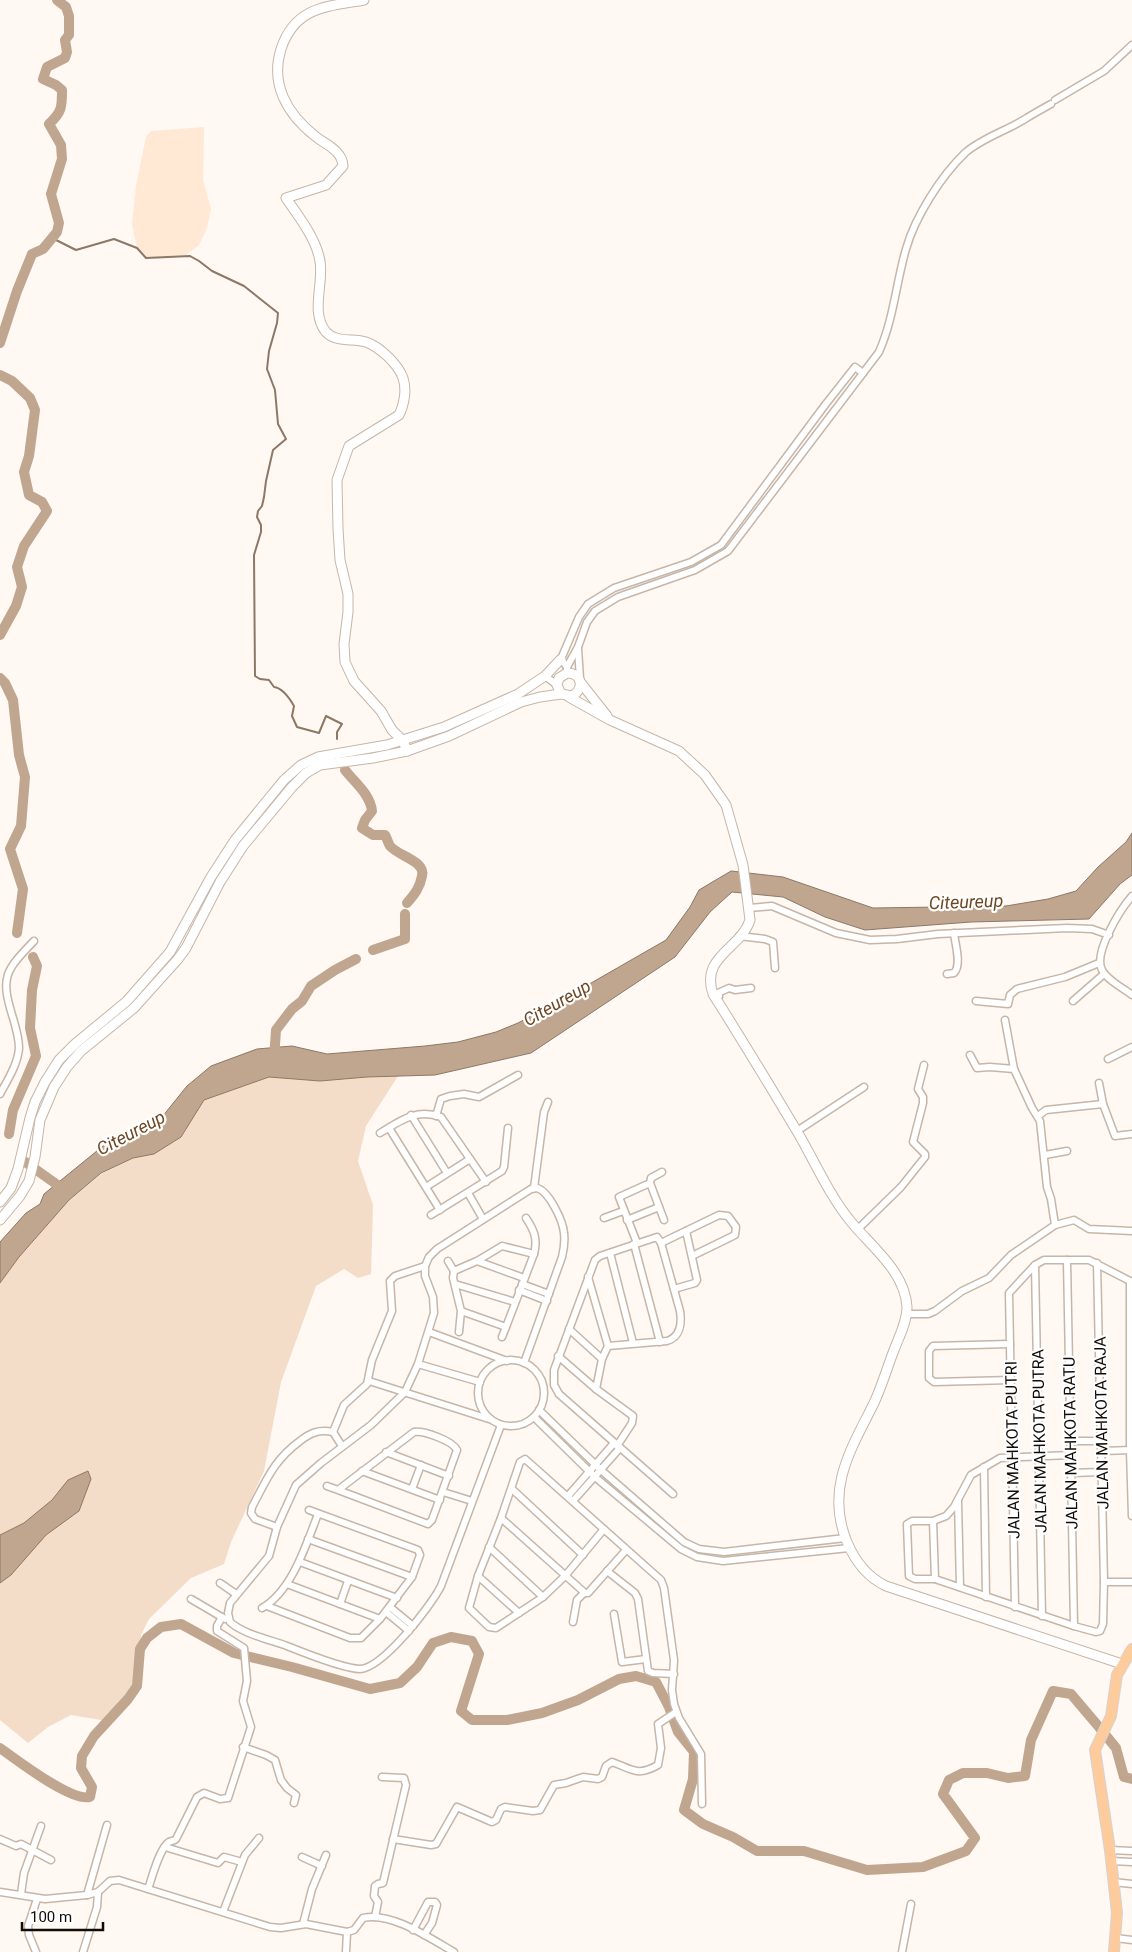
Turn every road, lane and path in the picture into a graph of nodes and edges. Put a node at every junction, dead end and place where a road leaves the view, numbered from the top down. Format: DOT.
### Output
graph roads {
  1 [pos="364,0"];
  2 [pos="1132,45"];
  3 [pos="863,373"];
  4 [pos="850,374"];
  5 [pos="858,380"];
  6 [pos="578,647"];
  7 [pos="561,659"];
  8 [pos="567,670"];
  9 [pos="545,676"];
  10 [pos="580,681"];
  11 [pos="562,692"];
  12 [pos="610,720"];
  13 [pos="403,741"];
  14 [pos="407,751"];
  15 [pos="1132,896"];
  16 [pos="749,906"];
  17 [pos="954,933"];
  18 [pos="1109,934"];
  19 [pos="739,936"];
  20 [pos="34,941"];
  21 [pos="1099,963"];
  22 [pos="776,968"];
  23 [pos="947,974"];
  24 [pos="1104,974"];
  25 [pos="752,988"];
  26 [pos="1132,995"];
  27 [pos="715,998"];
  28 [pos="1073,1000"];
  29 [pos="976,1001"];
  30 [pos="1005,1020"];
  31 [pos="1132,1047"];
  32 [pos="970,1055"];
  33 [pos="1108,1059"];
  34 [pos="924,1065"];
  35 [pos="1014,1068"];
  36 [pos="518,1075"];
  37 [pos="1099,1083"];
  38 [pos="864,1087"];
  39 [pos="0,1094"];
  40 [pos="548,1102"];
  41 [pos="1103,1104"];
  42 [pos="411,1115"];
  43 [pos="436,1116"];
  44 [pos="1038,1116"];
  45 [pos="389,1128"];
  46 [pos="508,1128"];
  47 [pos="797,1131"];
  48 [pos="380,1133"];
  49 [pos="1132,1134"];
  50 [pos="1067,1151"];
  51 [pos="1045,1155"];
  52 [pos="470,1159"];
  53 [pos="662,1172"];
  54 [pos="447,1174"];
  55 [pos="486,1182"];
  56 [pos="650,1183"];
  57 [pos="426,1187"];
  58 [pos="534,1188"];
  59 [pos="468,1193"];
  60 [pos="0,1202"];
  61 [pos="659,1207"];
  62 [pos="440,1210"];
  63 [pos="623,1211"];
  64 [pos="431,1216"];
  65 [pos="526,1218"];
  66 [pos="604,1218"];
  67 [pos="482,1219"];
  68 [pos="0,1220"];
  69 [pos="627,1220"];
  70 [pos="664,1220"];
  71 [pos="1055,1225"];
  72 [pos="858,1230"];
  73 [pos="1132,1231"];
  74 [pos="686,1232"];
  75 [pos="635,1244"];
  76 [pos="661,1244"];
  77 [pos="610,1253"];
  78 [pos="534,1254"];
  79 [pos="692,1256"];
  80 [pos="1066,1260"];
  81 [pos="448,1261"];
  82 [pos="477,1261"];
  83 [pos="1097,1263"];
  84 [pos="425,1266"];
  85 [pos="1035,1266"];
  86 [pos="454,1271"];
  87 [pos="588,1277"];
  88 [pos="1131,1281"];
  89 [pos="455,1284"];
  90 [pos="522,1284"];
  91 [pos="674,1289"];
  92 [pos="548,1298"];
  93 [pos="515,1302"];
  94 [pos="461,1311"];
  95 [pos="907,1314"];
  96 [pos="506,1328"];
  97 [pos="569,1329"];
  98 [pos="429,1332"];
  99 [pos="459,1332"];
  100 [pos="502,1337"];
  101 [pos="660,1342"];
  102 [pos="633,1343"];
  103 [pos="1010,1344"];
  104 [pos="608,1346"];
  105 [pos="558,1356"];
  106 [pos="602,1359"];
  107 [pos="507,1360"];
  108 [pos="524,1363"];
  109 [pos="418,1364"];
  110 [pos="1011,1380"];
  111 [pos="368,1381"];
  112 [pos="480,1382"];
  113 [pos="596,1389"];
  114 [pos="405,1392"];
  115 [pos="479,1401"];
  116 [pos="539,1410"];
  117 [pos="466,1412"];
  118 [pos="534,1417"];
  119 [pos="490,1419"];
  120 [pos="501,1425"];
  121 [pos="333,1432"];
  122 [pos="1070,1441"];
  123 [pos="1101,1441"];
  124 [pos="342,1446"];
  125 [pos="617,1446"];
  126 [pos="1131,1450"];
  127 [pos="1102,1451"];
  128 [pos="386,1452"];
  129 [pos="1070,1455"];
  130 [pos="1012,1456"];
  131 [pos="1039,1456"];
  132 [pos="421,1465"];
  133 [pos="984,1467"];
  134 [pos="598,1468"];
  135 [pos="362,1470"];
  136 [pos="1102,1472"];
  137 [pos="1071,1473"];
  138 [pos="593,1474"];
  139 [pos="449,1476"];
  140 [pos="327,1486"];
  141 [pos="412,1489"];
  142 [pos="512,1489"];
  143 [pos="338,1490"];
  144 [pos="443,1492"];
  145 [pos="673,1494"];
  146 [pos="571,1499"];
  147 [pos="440,1500"];
  148 [pos="958,1500"];
  149 [pos="472,1501"];
  150 [pos="309,1510"];
  151 [pos="318,1514"];
  152 [pos="1132,1516"];
  153 [pos="501,1518"];
  154 [pos="934,1521"];
  155 [pos="277,1527"];
  156 [pos="604,1529"];
  157 [pos="845,1538"];
  158 [pos="308,1539"];
  159 [pos="489,1547"];
  160 [pos="849,1548"];
  161 [pos="626,1550"];
  162 [pos="583,1554"];
  163 [pos="300,1562"];
  164 [pos="607,1571"];
  165 [pos="478,1576"];
  166 [pos="565,1576"];
  167 [pos="412,1577"];
  168 [pos="935,1579"];
  169 [pos="348,1580"];
  170 [pos="1104,1582"];
  171 [pos="1132,1582"];
  172 [pos="220,1583"];
  173 [pos="287,1584"];
  174 [pos="960,1587"];
  175 [pos="584,1593"];
  176 [pos="236,1594"];
  177 [pos="543,1597"];
  178 [pos="986,1597"];
  179 [pos="397,1598"];
  180 [pos="191,1599"];
  181 [pos="340,1604"];
  182 [pos="1015,1607"];
  183 [pos="388,1609"];
  184 [pos="519,1613"];
  185 [pos="614,1614"];
  186 [pos="1042,1616"];
  187 [pos="222,1617"];
  188 [pos="380,1619"];
  189 [pos="230,1622"];
  190 [pos="573,1622"];
  191 [pos="1074,1626"];
  192 [pos="411,1628"];
  193 [pos="1132,1649"];
  194 [pos="646,1659"];
  195 [pos="1122,1664"];
  196 [pos="674,1674"];
  197 [pos="675,1713"];
  198 [pos="243,1748"];
  199 [pos="382,1777"];
  200 [pos="294,1803"];
  201 [pos="702,1804"];
  202 [pos="107,1825"];
  203 [pos="41,1826"];
  204 [pos="0,1838"];
  205 [pos="259,1838"];
  206 [pos="393,1839"];
  207 [pos="165,1847"];
  208 [pos="1132,1850"];
  209 [pos="32,1851"];
  210 [pos="326,1855"];
  211 [pos="1111,1856"];
  212 [pos="302,1857"];
  213 [pos="51,1860"];
  214 [pos="242,1862"];
  215 [pos="1132,1862"];
  216 [pos="322,1866"];
  217 [pos="1114,1882"];
  218 [pos="1132,1884"];
  219 [pos="148,1889"];
  220 [pos="0,1892"];
  221 [pos="98,1892"];
  222 [pos="21,1894"];
  223 [pos="87,1895"];
  224 [pos="37,1898"];
  225 [pos="911,1904"];
  226 [pos="223,1912"];
  227 [pos="375,1917"];
  228 [pos="303,1924"];
  229 [pos="413,1930"];
  230 [pos="346,1932"];
  231 [pos="424,1935"];
  232 [pos="1116,1938"];
  233 [pos="1132,1940"];
  234 [pos="36,1952"];
  235 [pos="83,1952"];
  236 [pos="346,1952"];
  237 [pos="454,1952"];
  238 [pos="902,1952"];
  239 [pos="1114,1952"];
  1 -- 13 [label="street"];
  2 -- 3 [label="street"];
  3 -- 4 [label="street"];
  3 -- 5 [label="street"];
  4 -- 5 [label="street"];
  4 -- 7 [label="street"];
  5 -- 6 [label="street"];
  6 -- 8 [label="street"];
  6 -- 10 [label="street"];
  7 -- 8 [label="street"];
  7 -- 9 [label="street"];
  8 -- 10 [label="street"];
  8 -- 11 [label="street"];
  9 -- 11 [label="street"];
  9 -- 13 [label="street"];
  10 -- 11 [label="street"];
  10 -- 12 [label="street"];
  11 -- 12 [label="street"];
  11 -- 14 [label="street"];
  12 -- 16 [label="street"];
  13 -- 14 [label="street"];
  13 -- 60 [label="street"];
  14 -- 68 [label="street"];
  15 -- 18 [label="street"];
  16 -- 17 [label="street"];
  16 -- 19 [label="street"];
  17 -- 18 [label="street"];
  17 -- 23 [label="street"];
  18 -- 21 [label="street"];
  19 -- 22 [label="street"];
  19 -- 27 [label="street"];
  20 -- 39 [label="street"];
  21 -- 24 [label="street"];
  21 -- 29 [label="street"];
  24 -- 26 [label="street"];
  24 -- 28 [label="street"];
  25 -- 27 [label="street"];
  27 -- 47 [label="street"];
  30 -- 35 [label="street"];
  31 -- 33 [label="street"];
  32 -- 35 [label="street"];
  34 -- 72 [label="street"];
  35 -- 44 [label="street"];
  36 -- 43 [label="street"];
  37 -- 41 [label="street"];
  38 -- 47 [label="street"];
  40 -- 58 [label="street"];
  41 -- 44 [label="street"];
  41 -- 49 [label="street"];
  42 -- 43 [label="street"];
  42 -- 45 [label="street"];
  42 -- 54 [label="street"];
  43 -- 52 [label="street"];
  44 -- 51 [label="street"];
  45 -- 48 [label="street"];
  45 -- 57 [label="street"];
  46 -- 55 [label="street"];
  47 -- 72 [label="street"];
  50 -- 51 [label="street"];
  51 -- 71 [label="street"];
  52 -- 54 [label="street"];
  52 -- 55 [label="street"];
  53 -- 56 [label="street"];
  54 -- 57 [label="street"];
  55 -- 59 [label="street"];
  56 -- 61 [label="street"];
  56 -- 63 [label="street"];
  57 -- 62 [label="street"];
  58 -- 67 [label="street"];
  58 -- 92 [label="street"];
  59 -- 62 [label="street"];
  59 -- 67 [label="street"];
  61 -- 69 [label="street"];
  61 -- 70 [label="street"];
  62 -- 64 [label="street"];
  63 -- 66 [label="street"];
  63 -- 69 [label="street"];
  65 -- 78 [label="street"];
  67 -- 84 [label="street"];
  69 -- 75 [label="street"];
  71 -- 73 [label="street"];
  71 -- 95 [label="street"];
  72 -- 95 [label="street"];
  74 -- 76 [label="street"];
  74 -- 79 [label="street"];
  74 -- 79 [label="street"];
  75 -- 76 [label="street"];
  75 -- 77 [label="street"];
  75 -- 101 [label="street"];
  76 -- 91 [label="street"];
  77 -- 87 [label="street"];
  77 -- 102 [label="street"];
  78 -- 82 [label="street"];
  78 -- 90 [label="street"];
  79 -- 91 [label="street"];
  80 -- 83 [label="street"];
  80 -- 85 [label="street"];
  80 -- 122 [label="street, JALAN MAHKOTA RATU"];
  81 -- 86 [label="street"];
  82 -- 86 [label="street"];
  82 -- 90 [label="street"];
  83 -- 88 [label="street"];
  83 -- 123 [label="street, JALAN MAHKOTA RAJA"];
  84 -- 98 [label="street"];
  84 -- 111 [label="street"];
  85 -- 103 [label="street, JALAN MAHKOTA PUTRI"];
  85 -- 131 [label="street, JALAN MAHKOTA PUTRA"];
  86 -- 89 [label="street"];
  87 -- 97 [label="street"];
  87 -- 104 [label="street"];
  88 -- 126 [label="street"];
  89 -- 93 [label="street"];
  89 -- 94 [label="street"];
  90 -- 92 [label="street"];
  90 -- 93 [label="street"];
  91 -- 101 [label="street"];
  92 -- 108 [label="street"];
  93 -- 96 [label="street"];
  94 -- 96 [label="street"];
  94 -- 99 [label="street"];
  95 -- 157 [label="street"];
  96 -- 100 [label="street"];
  97 -- 105 [label="street"];
  97 -- 106 [label="street"];
  98 -- 107 [label="street"];
  98 -- 109 [label="street"];
  101 -- 102 [label="street"];
  102 -- 104 [label="street"];
  103 -- 110 [label="street, JALAN MAHKOTA PUTRI"];
  103 -- 110 [label="street"];
  104 -- 106 [label="street"];
  105 -- 113 [label="street"];
  105 -- 125 [label="street"];
  106 -- 113 [label="street"];
  107 -- 108 [label="street"];
  107 -- 112 [label="street"];
  108 -- 116 [label="street"];
  109 -- 112 [label="street"];
  109 -- 114 [label="street"];
  110 -- 130 [label="street, JALAN MAHKOTA PUTRI"];
  111 -- 114 [label="street"];
  111 -- 121 [label="street"];
  112 -- 115 [label="street"];
  113 -- 125 [label="street"];
  114 -- 117 [label="street"];
  114 -- 124 [label="street"];
  115 -- 117 [label="street"];
  115 -- 119 [label="street"];
  116 -- 118 [label="street"];
  116 -- 134 [label="street"];
  117 -- 119 [label="street"];
  118 -- 120 [label="street"];
  118 -- 138 [label="street"];
  119 -- 120 [label="street"];
  120 -- 149 [label="street"];
  121 -- 124 [label="street"];
  121 -- 155 [label="street"];
  122 -- 123 [label="street"];
  122 -- 129 [label="street, JALAN MAHKOTA RATU"];
  123 -- 127 [label="street, JALAN MAHKOTA RAJA"];
  124 -- 155 [label="street"];
  125 -- 134 [label="street"];
  125 -- 145 [label="street"];
  126 -- 127 [label="street"];
  126 -- 152 [label="street"];
  127 -- 136 [label="street, JALAN MAHKOTA RAJA"];
  128 -- 132 [label="street"];
  128 -- 135 [label="street"];
  128 -- 139 [label="street"];
  129 -- 131 [label="street"];
  129 -- 137 [label="street, JALAN MAHKOTA RATU"];
  130 -- 131 [label="street"];
  130 -- 133 [label="street"];
  130 -- 182 [label="street, JALAN MAHKOTA PUTRI"];
  131 -- 186 [label="street, JALAN MAHKOTA PUTRA"];
  132 -- 139 [label="street"];
  132 -- 141 [label="street"];
  133 -- 148 [label="street"];
  133 -- 178 [label="street"];
  134 -- 138 [label="street"];
  134 -- 157 [label="street"];
  135 -- 141 [label="street"];
  135 -- 143 [label="street"];
  136 -- 137 [label="street"];
  136 -- 170 [label="street, JALAN MAHKOTA RAJA"];
  137 -- 191 [label="street, JALAN MAHKOTA RATU"];
  138 -- 146 [label="street"];
  138 -- 160 [label="street"];
  139 -- 144 [label="street"];
  140 -- 143 [label="street"];
  141 -- 147 [label="street"];
  142 -- 146 [label="street"];
  142 -- 153 [label="street"];
  142 -- 162 [label="street"];
  143 -- 147 [label="street"];
  144 -- 147 [label="street"];
  144 -- 149 [label="street"];
  146 -- 156 [label="street"];
  148 -- 154 [label="street"];
  148 -- 174 [label="street"];
  149 -- 192 [label="street"];
  150 -- 151 [label="street"];
  151 -- 158 [label="street"];
  151 -- 167 [label="street"];
  153 -- 159 [label="street"];
  153 -- 166 [label="street"];
  154 -- 168 [label="street"];
  154 -- 168 [label="street"];
  155 -- 176 [label="street"];
  156 -- 161 [label="street"];
  156 -- 162 [label="street"];
  157 -- 160 [label="street"];
  158 -- 163 [label="street"];
  158 -- 167 [label="street"];
  159 -- 165 [label="street"];
  159 -- 177 [label="street"];
  160 -- 195 [label="street"];
  161 -- 164 [label="street"];
  161 -- 196 [label="street"];
  162 -- 166 [label="street"];
  163 -- 169 [label="street"];
  163 -- 173 [label="street"];
  164 -- 175 [label="street"];
  164 -- 194 [label="street"];
  165 -- 184 [label="street"];
  165 -- 184 [label="street"];
  166 -- 175 [label="street"];
  166 -- 177 [label="street"];
  167 -- 179 [label="street"];
  168 -- 174 [label="street"];
  169 -- 179 [label="street"];
  169 -- 181 [label="street"];
  170 -- 171 [label="street"];
  170 -- 191 [label="street, JALAN MAHKOTA RAJA"];
  172 -- 176 [label="street"];
  173 -- 181 [label="street"];
  173 -- 188 [label="street"];
  174 -- 178 [label="street"];
  175 -- 190 [label="street"];
  176 -- 189 [label="street"];
  177 -- 184 [label="street"];
  178 -- 182 [label="street"];
  179 -- 183 [label="street"];
  180 -- 187 [label="street"];
  181 -- 188 [label="street"];
  182 -- 186 [label="street"];
  183 -- 188 [label="street"];
  183 -- 192 [label="street"];
  185 -- 194 [label="street"];
  186 -- 191 [label="street"];
  187 -- 189 [label="street"];
  187 -- 198 [label="street"];
  189 -- 192 [label="street"];
  193 -- 195 [label="main road"];
  194 -- 196 [label="street"];
  195 -- 211 [label="main road"];
  196 -- 197 [label="street"];
  197 -- 201 [label="street"];
  197 -- 206 [label="street"];
  198 -- 200 [label="street"];
  198 -- 207 [label="street"];
  199 -- 206 [label="street"];
  202 -- 223 [label="street"];
  203 -- 209 [label="street"];
  204 -- 209 [label="street"];
  205 -- 214 [label="street"];
  206 -- 227 [label="street"];
  207 -- 214 [label="street"];
  207 -- 219 [label="street"];
  208 -- 211 [label="street"];
  209 -- 213 [label="street"];
  209 -- 222 [label="street"];
  210 -- 216 [label="street"];
  211 -- 215 [label="street"];
  211 -- 217 [label="main road"];
  212 -- 216 [label="street"];
  214 -- 226 [label="street"];
  216 -- 228 [label="street"];
  217 -- 218 [label="street"];
  217 -- 232 [label="main road"];
  219 -- 221 [label="street"];
  219 -- 226 [label="street"];
  220 -- 222 [label="street"];
  221 -- 223 [label="street"];
  221 -- 235 [label="street"];
  222 -- 224 [label="street"];
  223 -- 224 [label="street"];
  224 -- 234 [label="street"];
  225 -- 238 [label="street"];
  226 -- 228 [label="street"];
  227 -- 229 [label="street"];
  227 -- 230 [label="street"];
  228 -- 230 [label="street"];
  229 -- 231 [label="street"];
  229 -- 231 [label="street"];
  230 -- 236 [label="street"];
  231 -- 237 [label="street"];
  232 -- 233 [label="street"];
  232 -- 239 [label="main road"];
}
